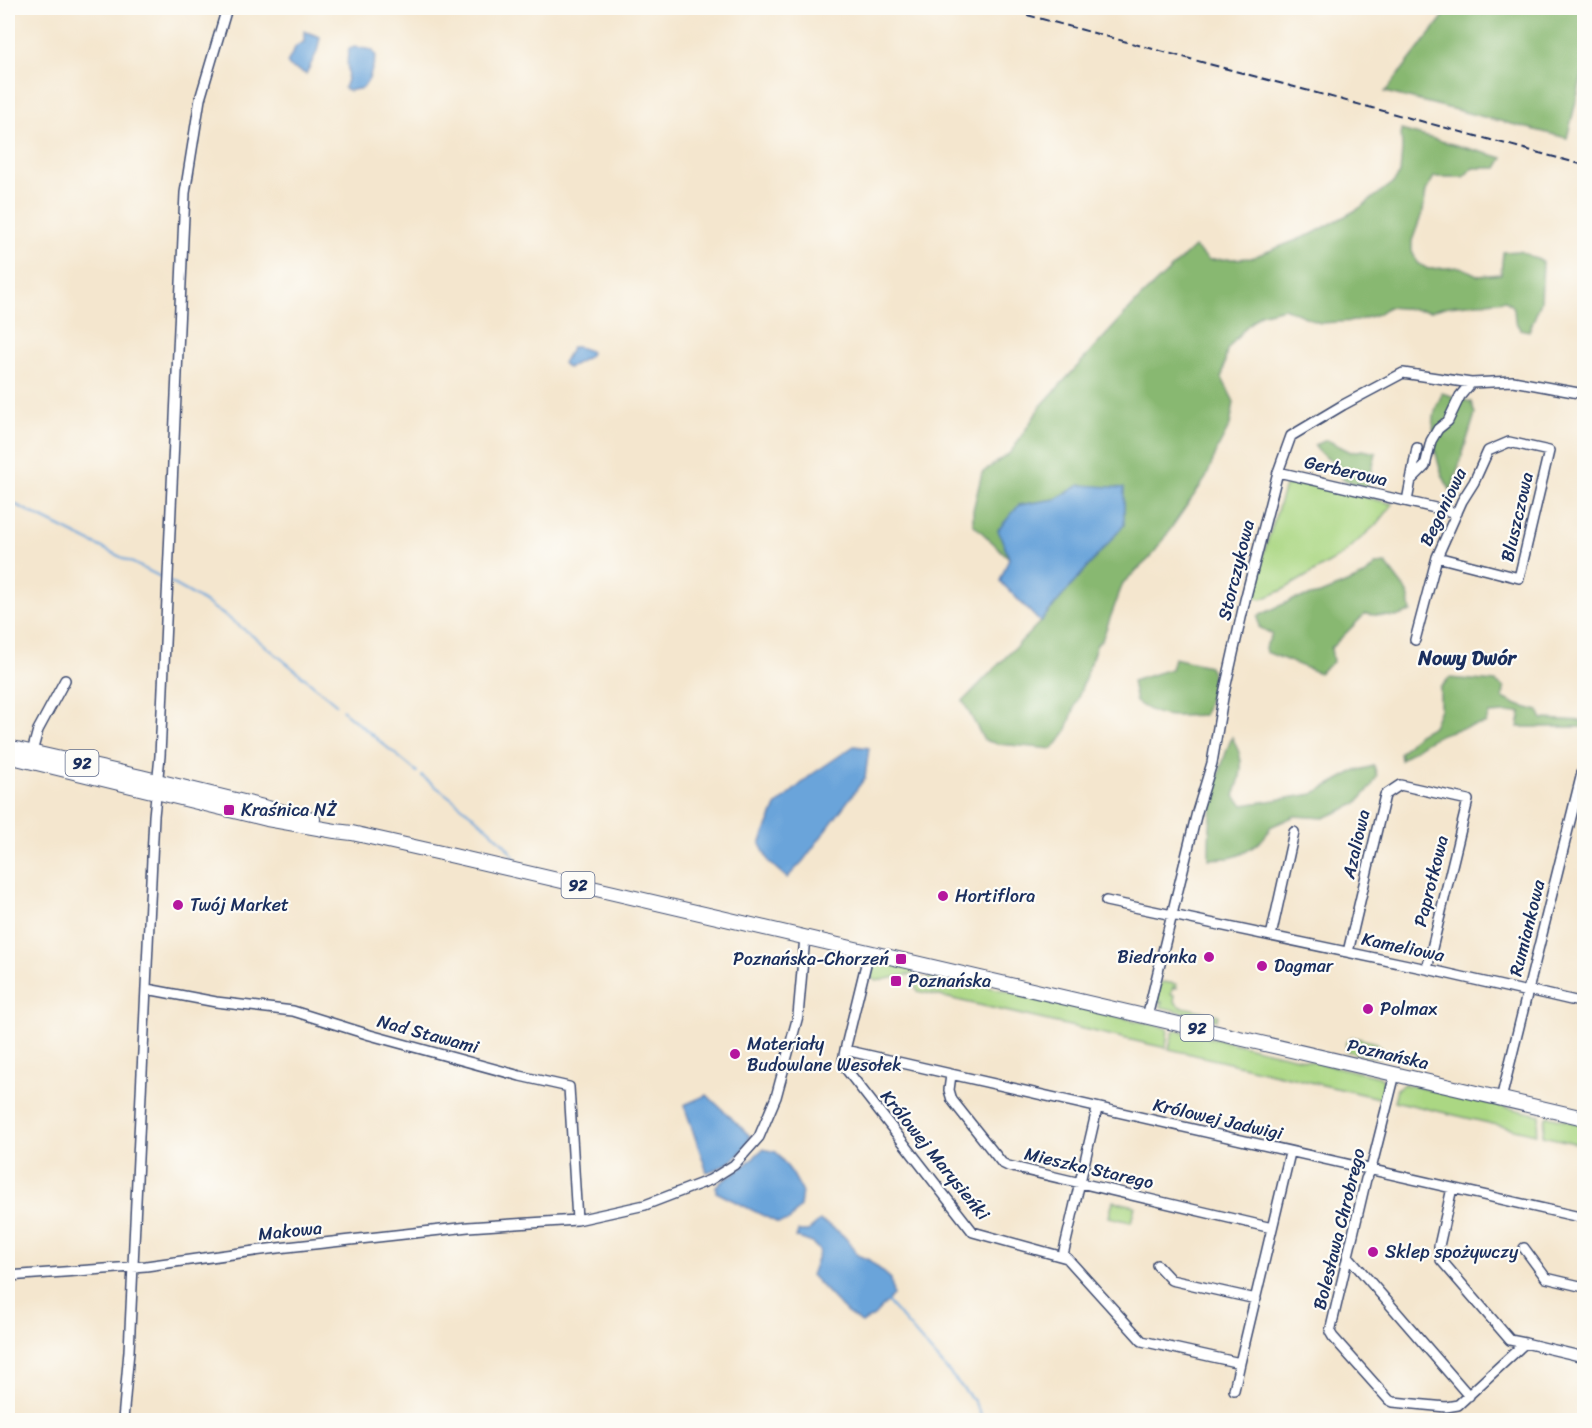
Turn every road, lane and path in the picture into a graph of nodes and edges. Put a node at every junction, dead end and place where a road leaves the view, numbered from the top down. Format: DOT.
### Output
graph roads {
  1 [pos="227,8"];
  2 [pos="1471,383"];
  3 [pos="1584,394"];
  4 [pos="1417,448"];
  5 [pos="1549,451"];
  6 [pos="1278,472"];
  7 [pos="1411,480"];
  8 [pos="1407,501"];
  9 [pos="1457,513"];
  10 [pos="1437,557"];
  11 [pos="1415,640"];
  12 [pos="65,680"];
  13 [pos="8,747"];
  14 [pos="32,752"];
  15 [pos="8,756"];
  16 [pos="1584,765"];
  17 [pos="1583,778"];
  18 [pos="157,786"];
  19 [pos="1468,800"];
  20 [pos="1294,832"];
  21 [pos="1106,901"];
  22 [pos="1173,914"];
  23 [pos="1272,936"];
  24 [pos="805,937"];
  25 [pos="869,952"];
  26 [pos="1348,952"];
  27 [pos="1426,969"];
  28 [pos="147,989"];
  29 [pos="1528,991"];
  30 [pos="1584,1003"];
  31 [pos="1147,1017"];
  32 [pos="845,1050"];
  33 [pos="1395,1074"];
  34 [pos="951,1075"];
  35 [pos="1501,1099"];
  36 [pos="1097,1109"];
  37 [pos="1584,1118"];
  38 [pos="1290,1153"];
  39 [pos="1371,1169"];
  40 [pos="1080,1183"];
  41 [pos="1452,1188"];
  42 [pos="1584,1218"];
  43 [pos="577,1220"];
  44 [pos="1272,1228"];
  45 [pos="1524,1248"];
  46 [pos="1063,1255"];
  47 [pos="1348,1256"];
  48 [pos="1157,1265"];
  49 [pos="134,1266"];
  50 [pos="8,1276"];
  51 [pos="1584,1287"];
  52 [pos="1256,1299"];
  53 [pos="1524,1343"];
  54 [pos="1584,1356"];
  55 [pos="1240,1363"];
  56 [pos="1234,1390"];
  57 [pos="1468,1396"];
  58 [pos="123,1420"];
  1 -- 18 [label="street"];
  2 -- 3 [label="street, Storczykowa"];
  2 -- 6 [label="street, Storczykowa"];
  2 -- 7 [label="street"];
  4 -- 7 [label="street, Gerberowa"];
  5 -- 9 [label="street, Begoniowa"];
  5 -- 10 [label="street, Bluszczowa"];
  6 -- 8 [label="street, Gerberowa"];
  6 -- 22 [label="street, Storczykowa"];
  7 -- 8 [label="street, Gerberowa"];
  8 -- 9 [label="street, Gerberowa"];
  9 -- 10 [label="street, Begoniowa"];
  10 -- 11 [label="street, Begoniowa"];
  12 -- 14 [label="street"];
  13 -- 14 [label="main road, 92"];
  14 -- 18 [label="main road, 92"];
  15 -- 18 [label="main road, 92"];
  16 -- 17 [label="street, Rumiankowa"];
  17 -- 29 [label="street, Rumiankowa"];
  18 -- 24 [label="main road, 92"];
  18 -- 28 [label="street"];
  19 -- 26 [label="street, Azaliowa"];
  19 -- 27 [label="street, Paprotkowa"];
  20 -- 23 [label="street"];
  21 -- 22 [label="street, Kameliowa"];
  22 -- 23 [label="street, Kameliowa"];
  22 -- 31 [label="street, Storczykowa"];
  23 -- 26 [label="street, Kameliowa"];
  24 -- 25 [label="main road, 92"];
  24 -- 43 [label="street, Makowa"];
  25 -- 31 [label="main road, Poznańska / 92"];
  25 -- 32 [label="street"];
  26 -- 27 [label="street, Kameliowa"];
  27 -- 29 [label="street, Kameliowa"];
  28 -- 43 [label="street, Nad Stawami"];
  28 -- 49 [label="street"];
  29 -- 30 [label="street, Kameliowa"];
  29 -- 35 [label="street, Rumiankowa"];
  31 -- 33 [label="main road, Poznańska / 92"];
  32 -- 34 [label="street, Królowej Jadwigi"];
  32 -- 46 [label="street, Królowej Marysieńki"];
  33 -- 35 [label="main road, Poznańska / 92"];
  33 -- 39 [label="street, Bolesława Chrobrego"];
  34 -- 36 [label="street, Królowej Jadwigi"];
  34 -- 40 [label="street, Mieszka Starego"];
  35 -- 37 [label="main road, Poznańska / 92"];
  36 -- 38 [label="street, Królowej Jadwigi"];
  36 -- 40 [label="street"];
  38 -- 39 [label="street, Królowej Jadwigi"];
  38 -- 44 [label="street"];
  39 -- 41 [label="street, Królowej Jadwigi"];
  39 -- 47 [label="street, Bolesława Chrobrego"];
  40 -- 44 [label="street, Mieszka Starego"];
  40 -- 46 [label="street"];
  41 -- 42 [label="street, Królowej Jadwigi"];
  41 -- 53 [label="street"];
  43 -- 49 [label="street, Makowa"];
  44 -- 52 [label="street"];
  45 -- 51 [label="street"];
  46 -- 55 [label="street"];
  47 -- 57 [label="street"];
  47 -- 57 [label="street, Bolesława Chrobrego"];
  48 -- 52 [label="street"];
  49 -- 50 [label="street, Makowa"];
  49 -- 58 [label="street"];
  52 -- 55 [label="street"];
  53 -- 54 [label="street"];
  53 -- 57 [label="street, Bolesława Chrobrego"];
  55 -- 56 [label="street"];
}
